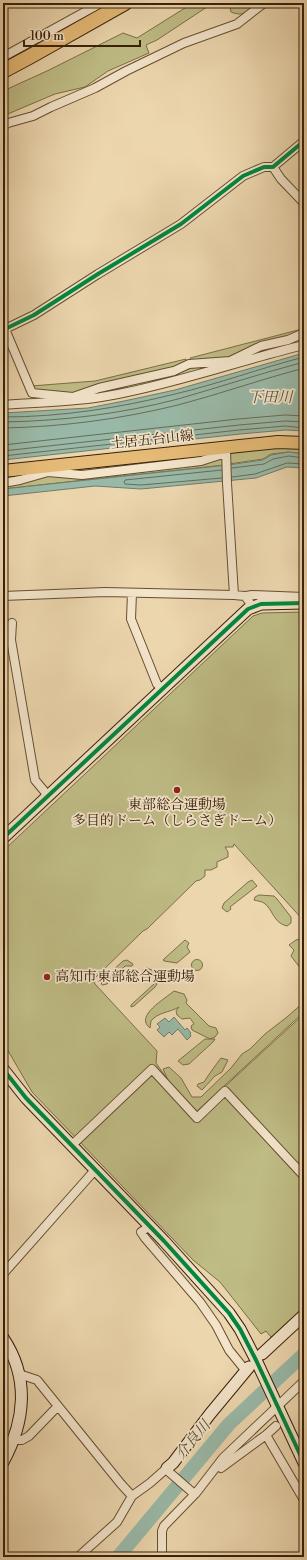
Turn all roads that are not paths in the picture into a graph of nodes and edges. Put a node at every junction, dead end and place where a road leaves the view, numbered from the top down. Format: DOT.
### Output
graph roads {
  1 [pos="101,3"];
  2 [pos="125,3"];
  3 [pos="264,3"];
  4 [pos="3,57"];
  5 [pos="3,71"];
  6 [pos="3,126"];
  7 [pos="304,141"];
  8 [pos="272,167"];
  9 [pos="304,203"];
  10 [pos="4,330"];
  11 [pos="304,333"];
  12 [pos="304,345"];
  13 [pos="231,363"];
  14 [pos="70,399"];
  15 [pos="3,405"];
  16 [pos="304,443"];
  17 [pos="226,454"];
  18 [pos="48,469"];
  19 [pos="3,471"];
  20 [pos="3,483"];
  21 [pos="132,593"];
  22 [pos="234,595"];
  23 [pos="3,596"];
  24 [pos="304,597"];
  25 [pos="249,601"];
  26 [pos="304,603"];
  27 [pos="12,623"];
  28 [pos="162,689"];
  29 [pos="45,793"];
  30 [pos="3,838"];
  31 [pos="3,1069"];
  32 [pos="72,1145"];
  33 [pos="95,1170"];
  34 [pos="304,1176"];
  35 [pos="150,1226"];
  36 [pos="3,1274"];
  37 [pos="304,1315"];
  38 [pos="3,1338"];
  39 [pos="262,1354"];
  40 [pos="248,1369"];
  41 [pos="19,1374"];
  42 [pos="304,1381"];
  43 [pos="58,1406"];
  44 [pos="277,1406"];
  45 [pos="276,1426"];
  46 [pos="266,1435"];
  47 [pos="14,1440"];
  48 [pos="3,1462"];
  49 [pos="304,1463"];
  50 [pos="218,1465"];
  51 [pos="168,1470"];
  52 [pos="194,1492"];
  53 [pos="132,1496"];
  54 [pos="304,1500"];
  55 [pos="78,1557"];
  56 [pos="162,1557"];
  1 -- 4 [label="street"];
  2 -- 5 [label="highway"];
  3 -- 6 [label="street"];
  7 -- 8 [label="street"];
  8 -- 9 [label="street"];
  8 -- 10 [label="street"];
  10 -- 14 [label="street"];
  11 -- 13 [label="street"];
  12 -- 13 [label="street"];
  13 -- 14 [label="street"];
  13 -- 14 [label="street"];
  14 -- 15 [label="street"];
  16 -- 17 [label="main road, 土居五台山線"];
  17 -- 18 [label="main road, 土居五台山線"];
  17 -- 22 [label="street"];
  18 -- 19 [label="main road, 土居五台山線"];
  18 -- 20 [label="street"];
  21 -- 22 [label="street"];
  21 -- 23 [label="street"];
  21 -- 28 [label="street"];
  22 -- 25 [label="street"];
  24 -- 25 [label="street"];
  25 -- 26 [label="street"];
  25 -- 28 [label="street"];
  27 -- 29 [label="street"];
  28 -- 29 [label="street"];
  29 -- 30 [label="street"];
  31 -- 32 [label="street"];
  32 -- 33 [label="street"];
  32 -- 34 [label="street"];
  33 -- 35 [label="street"];
  33 -- 36 [label="street"];
  35 -- 40 [label="street"];
  35 -- 44 [label="street"];
  37 -- 39 [label="street"];
  38 -- 41 [label="street"];
  40 -- 51 [label="street"];
  41 -- 43 [label="street"];
  41 -- 47 [label="street"];
  42 -- 44 [label="street"];
  43 -- 47 [label="street"];
  43 -- 53 [label="street"];
  44 -- 49 [label="street"];
  44 -- 50 [label="street"];
  45 -- 46 [label="street"];
  46 -- 50 [label="street"];
  46 -- 54 [label="street"];
  47 -- 48 [label="street"];
  50 -- 52 [label="street"];
  51 -- 52 [label="street"];
  51 -- 53 [label="street"];
  52 -- 56 [label="street"];
  53 -- 55 [label="street"];
}
